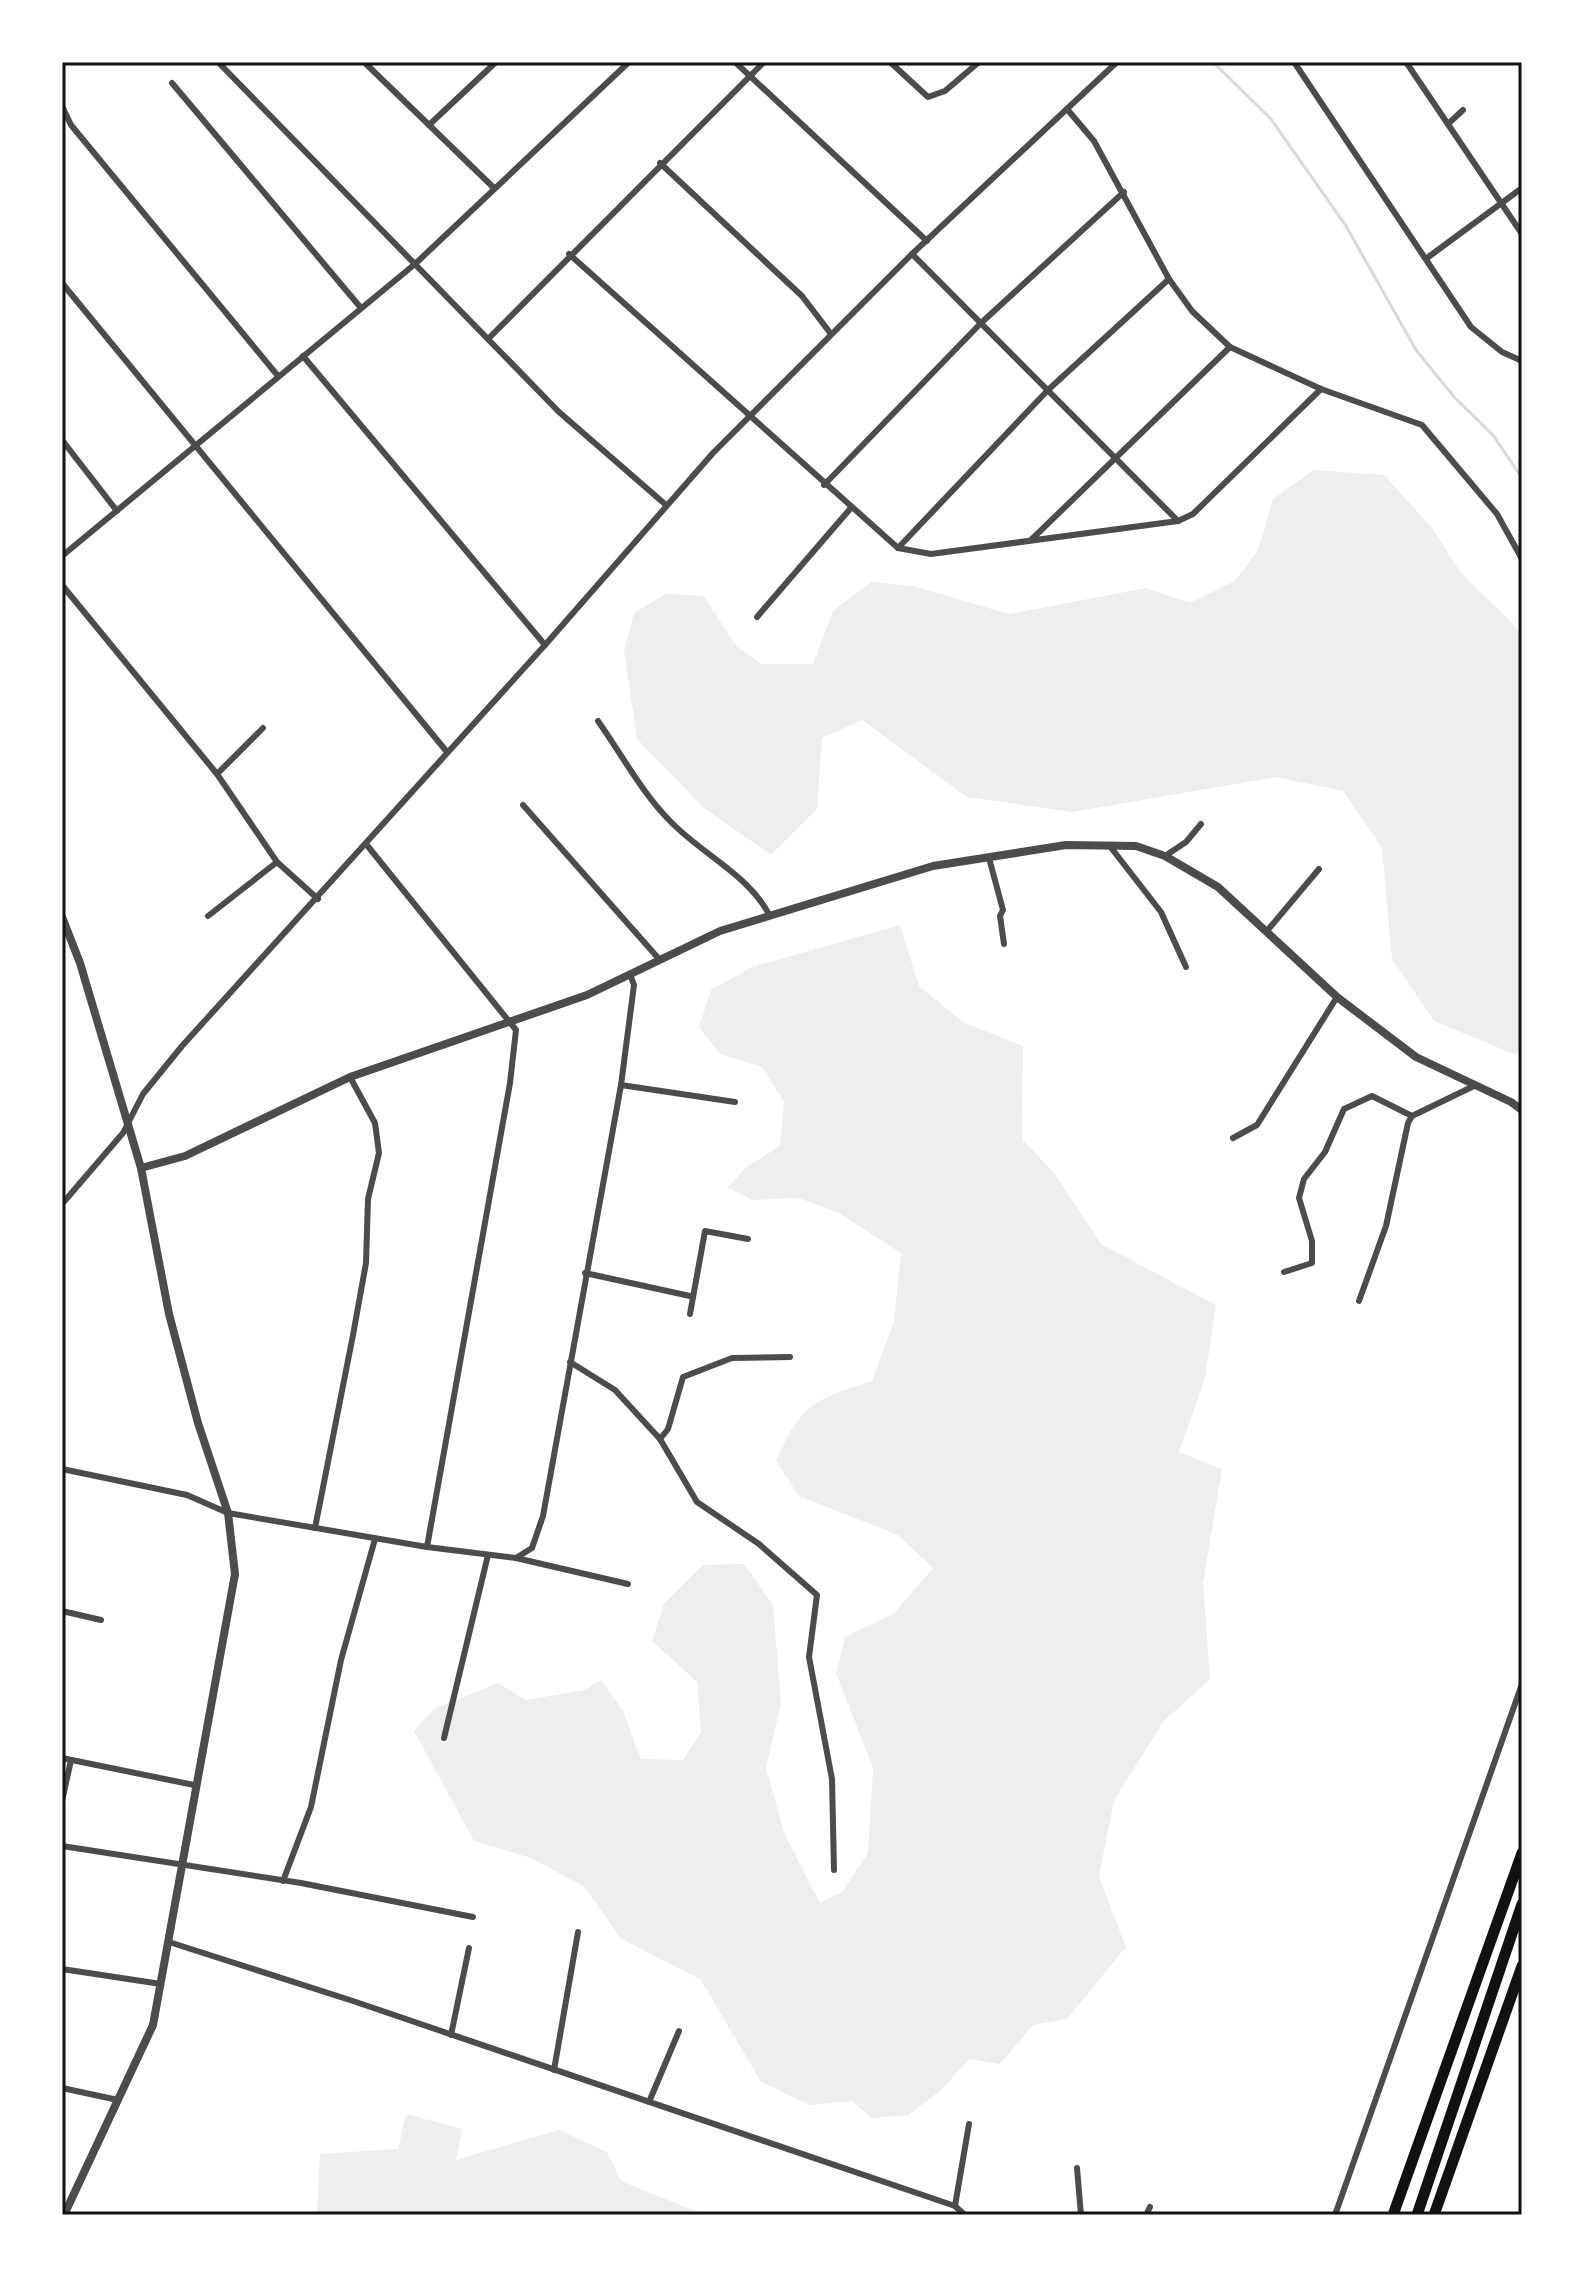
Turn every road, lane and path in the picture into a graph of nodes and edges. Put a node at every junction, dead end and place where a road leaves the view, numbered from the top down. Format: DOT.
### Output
graph roads {
  1 [pos="218,62"];
  2 [pos="364,62"];
  3 [pos="496,62"];
  4 [pos="629,62"];
  5 [pos="735,62"];
  6 [pos="764,62"];
  7 [pos="890,62"];
  8 [pos="979,62"];
  9 [pos="1117,62"];
  10 [pos="1294,62"];
  11 [pos="1406,62"];
  12 [pos="750,76"];
  13 [pos="172,83"];
  14 [pos="62,106"];
  15 [pos="1067,109"];
  16 [pos="1463,110"];
  17 [pos="1448,124"];
  18 [pos="429,125"];
  19 [pos="660,163"];
  20 [pos="493,187"];
  21 [pos="1522,188"];
  22 [pos="1124,192"];
  23 [pos="1501,204"];
  24 [pos="1522,234"];
  25 [pos="927,241"];
  26 [pos="569,254"];
  27 [pos="912,254"];
  28 [pos="1427,258"];
  29 [pos="415,264"];
  30 [pos="1169,279"];
  31 [pos="62,283"];
  32 [pos="361,308"];
  33 [pos="981,323"];
  34 [pos="831,334"];
  35 [pos="488,339"];
  36 [pos="1230,347"];
  37 [pos="303,356"];
  38 [pos="1522,361"];
  39 [pos="278,376"];
  40 [pos="1321,389"];
  41 [pos="1048,390"];
  42 [pos="750,417"];
  43 [pos="62,440"];
  44 [pos="196,446"];
  45 [pos="1115,456"];
  46 [pos="824,485"];
  47 [pos="666,505"];
  48 [pos="850,509"];
  49 [pos="117,511"];
  50 [pos="1178,521"];
  51 [pos="1031,540"];
  52 [pos="898,548"];
  53 [pos="62,556"];
  54 [pos="1522,559"];
  55 [pos="62,585"];
  56 [pos="757,617"];
  57 [pos="545,645"];
  58 [pos="598,721"];
  59 [pos="263,728"];
  60 [pos="447,752"];
  61 [pos="217,774"];
  62 [pos="523,805"];
  63 [pos="1201,824"];
  64 [pos="366,844"];
  65 [pos="1109,845"];
  66 [pos="1165,856"];
  67 [pos="989,858"];
  68 [pos="277,862"];
  69 [pos="1319,869"];
  70 [pos="318,899"];
  71 [pos="208,916"];
  72 [pos="770,916"];
  73 [pos="62,917"];
  74 [pos="1267,931"];
  75 [pos="1004,944"];
  76 [pos="659,959"];
  77 [pos="1186,967"];
  78 [pos="630,974"];
  79 [pos="1337,997"];
  80 [pos="511,1021"];
  81 [pos="350,1077"];
  82 [pos="1477,1084"];
  83 [pos="621,1085"];
  84 [pos="735,1102"];
  85 [pos="1522,1110"];
  86 [pos="1412,1116"];
  87 [pos="128,1126"];
  88 [pos="1233,1138"];
  89 [pos="141,1168"];
  90 [pos="62,1204"];
  91 [pos="748,1239"];
  92 [pos="1284,1272"];
  93 [pos="585,1273"];
  94 [pos="690,1296"];
  95 [pos="1359,1301"];
  96 [pos="690,1314"];
  97 [pos="790,1357"];
  98 [pos="570,1362"];
  99 [pos="660,1439"];
  100 [pos="62,1469"];
  101 [pos="228,1513"];
  102 [pos="315,1528"];
  103 [pos="375,1539"];
  104 [pos="427,1547"];
  105 [pos="488,1555"];
  106 [pos="516,1558"];
  107 [pos="628,1584"];
  108 [pos="62,1611"];
  109 [pos="101,1620"];
  110 [pos="1522,1684"];
  111 [pos="444,1738"];
  112 [pos="62,1758"];
  113 [pos="71,1760"];
  114 [pos="194,1785"];
  115 [pos="62,1801"];
  116 [pos="62,1846"];
  117 [pos="1522,1853"];
  118 [pos="180,1866"];
  119 [pos="834,1870"];
  120 [pos="283,1881"];
  121 [pos="1522,1904"];
  122 [pos="473,1917"];
  123 [pos="578,1932"];
  124 [pos="169,1942"];
  125 [pos="469,1948"];
  126 [pos="1522,1966"];
  127 [pos="62,1969"];
  128 [pos="163,1984"];
  129 [pos="1486,2006"];
  130 [pos="679,2031"];
  131 [pos="451,2035"];
  132 [pos="554,2070"];
  133 [pos="62,2088"];
  134 [pos="118,2100"];
  135 [pos="649,2102"];
  136 [pos="969,2124"];
  137 [pos="1077,2168"];
  138 [pos="955,2206"];
  139 [pos="1150,2207"];
  140 [pos="64,2215"];
  141 [pos="965,2215"];
  142 [pos="1081,2215"];
  143 [pos="1146,2215"];
  144 [pos="1335,2215"];
  145 [pos="1393,2215"];
  146 [pos="1411,2215"];
  147 [pos="1417,2215"];
  148 [pos="1434,2215"];
  1 -- 29 [label="street"];
  2 -- 18 [label="street"];
  3 -- 18 [label="street"];
  4 -- 20 [label="street"];
  5 -- 12 [label="street"];
  6 -- 12 [label="street"];
  7 -- 8 [label="street"];
  9 -- 15 [label="street"];
  10 -- 28 [label="street"];
  11 -- 17 [label="street"];
  12 -- 19 [label="street"];
  12 -- 25 [label="street"];
  13 -- 32 [label="street"];
  14 -- 39 [label="street"];
  15 -- 22 [label="street"];
  15 -- 25 [label="street"];
  16 -- 17 [label="street"];
  17 -- 23 [label="street"];
  18 -- 20 [label="street"];
  19 -- 26 [label="street"];
  19 -- 34 [label="street"];
  20 -- 29 [label="street"];
  21 -- 23 [label="street"];
  22 -- 30 [label="street"];
  22 -- 33 [label="street"];
  23 -- 24 [label="street"];
  23 -- 28 [label="street"];
  25 -- 27 [label="street"];
  26 -- 35 [label="street"];
  26 -- 42 [label="street"];
  27 -- 33 [label="street"];
  27 -- 34 [label="street"];
  28 -- 38 [label="street"];
  29 -- 32 [label="street"];
  29 -- 35 [label="street"];
  30 -- 36 [label="street"];
  30 -- 41 [label="street"];
  31 -- 44 [label="street"];
  32 -- 37 [label="street"];
  33 -- 41 [label="street"];
  33 -- 46 [label="street"];
  34 -- 42 [label="street"];
  35 -- 47 [label="street"];
  36 -- 40 [label="street"];
  36 -- 45 [label="street"];
  37 -- 39 [label="street"];
  37 -- 57 [label="street"];
  39 -- 44 [label="street"];
  40 -- 50 [label="street"];
  40 -- 54 [label="street"];
  41 -- 45 [label="street"];
  41 -- 52 [label="street"];
  42 -- 46 [label="street"];
  42 -- 47 [label="street"];
  43 -- 49 [label="street"];
  44 -- 49 [label="street"];
  44 -- 60 [label="street"];
  45 -- 50 [label="street"];
  45 -- 51 [label="street"];
  46 -- 48 [label="street"];
  47 -- 57 [label="street"];
  48 -- 52 [label="street"];
  48 -- 56 [label="street"];
  49 -- 53 [label="street"];
  50 -- 51 [label="street"];
  51 -- 52 [label="street"];
  55 -- 61 [label="street"];
  57 -- 60 [label="street"];
  58 -- 72 [label="street"];
  59 -- 61 [label="street"];
  60 -- 64 [label="street"];
  61 -- 68 [label="street"];
  62 -- 76 [label="street"];
  63 -- 66 [label="street"];
  64 -- 70 [label="street"];
  64 -- 80 [label="street"];
  65 -- 66 [label="street"];
  65 -- 67 [label="street"];
  65 -- 77 [label="street"];
  66 -- 74 [label="street"];
  67 -- 72 [label="street"];
  67 -- 75 [label="street"];
  68 -- 70 [label="street"];
  68 -- 71 [label="street"];
  69 -- 74 [label="street"];
  70 -- 87 [label="street"];
  72 -- 76 [label="street"];
  73 -- 87 [label="street"];
  74 -- 79 [label="street"];
  76 -- 78 [label="street"];
  78 -- 80 [label="street"];
  78 -- 83 [label="street"];
  79 -- 82 [label="street"];
  79 -- 88 [label="street"];
  80 -- 81 [label="street"];
  80 -- 104 [label="street"];
  81 -- 89 [label="street"];
  81 -- 102 [label="street"];
  82 -- 85 [label="street"];
  82 -- 86 [label="street"];
  83 -- 84 [label="street"];
  83 -- 93 [label="street"];
  86 -- 92 [label="street"];
  86 -- 95 [label="street"];
  87 -- 89 [label="street"];
  87 -- 90 [label="street"];
  89 -- 101 [label="street"];
  91 -- 94 [label="street"];
  93 -- 94 [label="street"];
  93 -- 98 [label="street"];
  94 -- 96 [label="street"];
  97 -- 99 [label="street"];
  98 -- 99 [label="street"];
  98 -- 106 [label="street"];
  99 -- 119 [label="street"];
  100 -- 101 [label="street"];
  101 -- 102 [label="street"];
  101 -- 114 [label="street"];
  102 -- 103 [label="street"];
  103 -- 104 [label="street"];
  103 -- 120 [label="street"];
  104 -- 105 [label="street"];
  105 -- 106 [label="street"];
  105 -- 111 [label="street"];
  106 -- 107 [label="street"];
  108 -- 109 [label="street"];
  110 -- 144 [label="street"];
  112 -- 113 [label="street"];
  113 -- 114 [label="street"];
  113 -- 115 [label="street"];
  114 -- 118 [label="street"];
  116 -- 118 [label="street"];
  117 -- 145 [label="highway"];
  118 -- 120 [label="street"];
  118 -- 124 [label="street"];
  120 -- 122 [label="street"];
  121 -- 129 [label="highway"];
  123 -- 132 [label="street"];
  124 -- 128 [label="street"];
  124 -- 131 [label="street"];
  125 -- 131 [label="street"];
  126 -- 148 [label="highway"];
  127 -- 128 [label="street"];
  128 -- 134 [label="street"];
  129 -- 146 [label="highway"];
  129 -- 147 [label="highway"];
  130 -- 135 [label="street"];
  131 -- 132 [label="street"];
  132 -- 135 [label="street"];
  133 -- 134 [label="street"];
  134 -- 140 [label="street"];
  135 -- 138 [label="street"];
  136 -- 138 [label="street"];
  137 -- 142 [label="street"];
  138 -- 141 [label="street"];
  139 -- 143 [label="street"];
}
